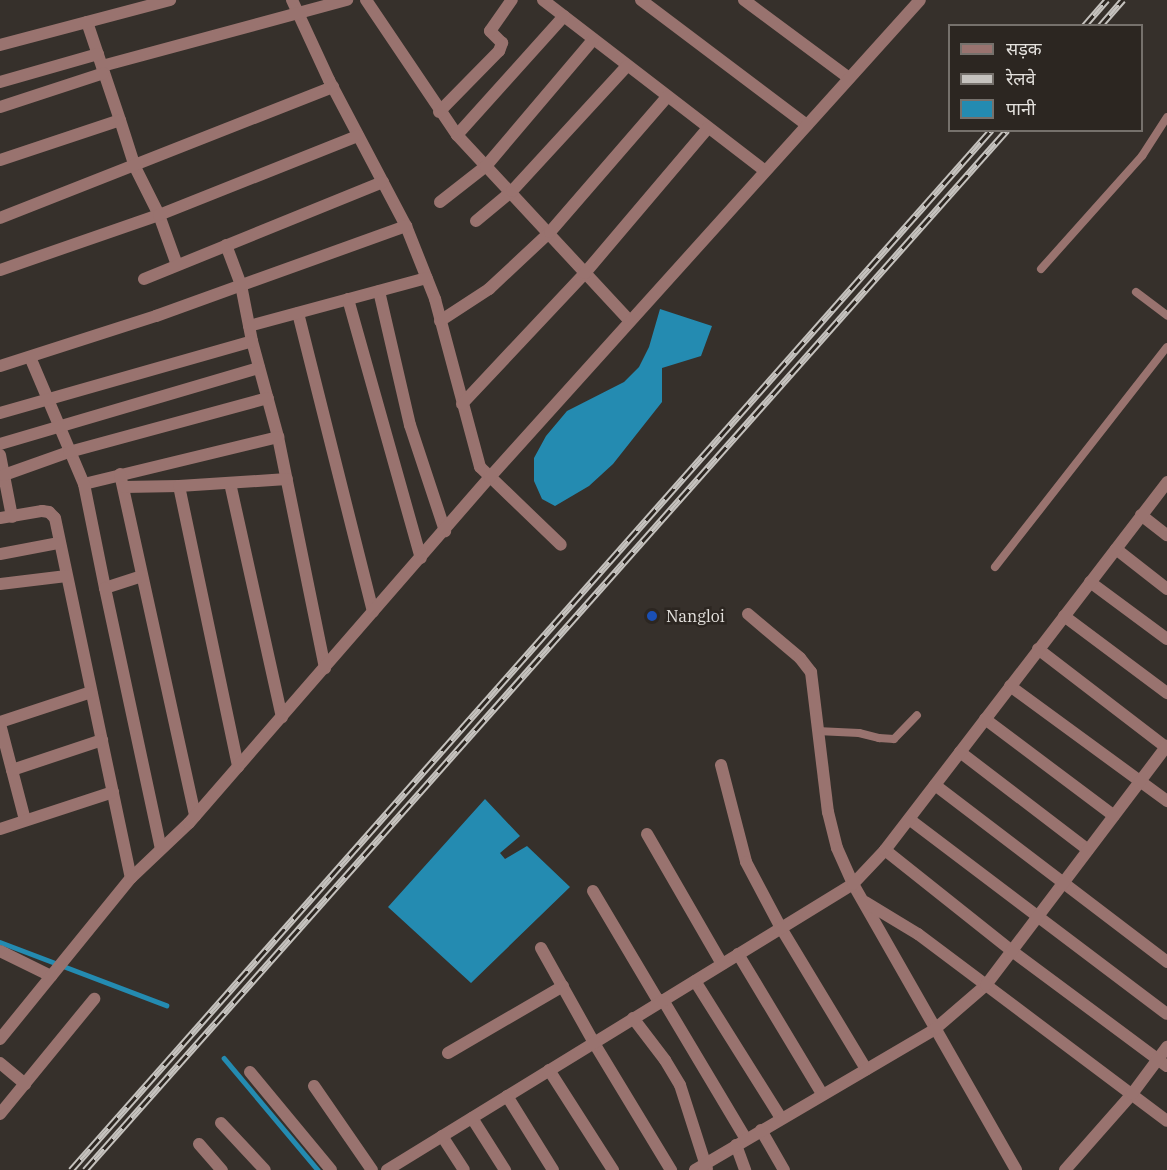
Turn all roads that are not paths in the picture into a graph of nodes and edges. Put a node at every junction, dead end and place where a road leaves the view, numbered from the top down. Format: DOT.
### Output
graph roads {
  1 [pos="170,0"];
  2 [pos="292,0"];
  3 [pos="347,0"];
  4 [pos="366,0"];
  5 [pos="512,0"];
  6 [pos="543,0"];
  7 [pos="641,0"];
  8 [pos="744,0"];
  9 [pos="913,2"];
  10 [pos="298,13"];
  11 [pos="564,16"];
  12 [pos="87,22"];
  13 [pos="593,40"];
  14 [pos="0,45"];
  15 [pos="101,64"];
  16 [pos="627,66"];
  17 [pos="849,78"];
  18 [pos="0,82"];
  19 [pos="333,87"];
  20 [pos="667,97"];
  21 [pos="0,108"];
  22 [pos="440,112"];
  23 [pos="1167,117"];
  24 [pos="120,120"];
  25 [pos="807,125"];
  26 [pos="708,128"];
  27 [pos="458,135"];
  28 [pos="358,136"];
  29 [pos="0,160"];
  30 [pos="486,166"];
  31 [pos="135,167"];
  32 [pos="765,171"];
  33 [pos="383,182"];
  34 [pos="512,191"];
  35 [pos="440,202"];
  36 [pos="159,215"];
  37 [pos="0,218"];
  38 [pos="476,221"];
  39 [pos="406,226"];
  40 [pos="550,232"];
  41 [pos="226,245"];
  42 [pos="177,265"];
  43 [pos="1041,269"];
  44 [pos="0,270"];
  45 [pos="585,273"];
  46 [pos="427,278"];
  47 [pos="144,279"];
  48 [pos="241,285"];
  49 [pos="379,291"];
  50 [pos="1136,292"];
  51 [pos="348,299"];
  52 [pos="298,313"];
  53 [pos="1167,315"];
  54 [pos="440,321"];
  55 [pos="630,321"];
  56 [pos="249,326"];
  57 [pos="252,341"];
  58 [pos="1167,347"];
  59 [pos="30,357"];
  60 [pos="0,366"];
  61 [pos="259,368"];
  62 [pos="268,398"];
  63 [pos="48,399"];
  64 [pos="462,404"];
  65 [pos="0,413"];
  66 [pos="57,426"];
  67 [pos="278,437"];
  68 [pos="0,444"];
  69 [pos="69,452"];
  70 [pos="0,455"];
  71 [pos="120,474"];
  72 [pos="4,475"];
  73 [pos="490,477"];
  74 [pos="287,479"];
  75 [pos="230,483"];
  76 [pos="84,484"];
  77 [pos="1166,484"];
  78 [pos="179,486"];
  79 [pos="124,487"];
  80 [pos="1141,515"];
  81 [pos="6,518"];
  82 [pos="445,531"];
  83 [pos="1167,535"];
  84 [pos="60,543"];
  85 [pos="561,545"];
  86 [pos="1116,549"];
  87 [pos="0,554"];
  88 [pos="421,558"];
  89 [pos="995,567"];
  90 [pos="66,576"];
  91 [pos="142,576"];
  92 [pos="1090,582"];
  93 [pos="0,584"];
  94 [pos="105,588"];
  95 [pos="1167,589"];
  96 [pos="373,612"];
  97 [pos="748,615"];
  98 [pos="1064,616"];
  99 [pos="1167,639"];
  100 [pos="1038,649"];
  101 [pos="325,668"];
  102 [pos="1010,686"];
  103 [pos="91,692"];
  104 [pos="1167,693"];
  105 [pos="916,715"];
  106 [pos="282,717"];
  107 [pos="985,719"];
  108 [pos="0,723"];
  109 [pos="817,730"];
  110 [pos="102,740"];
  111 [pos="1167,747"];
  112 [pos="960,752"];
  113 [pos="721,765"];
  114 [pos="238,767"];
  115 [pos="12,770"];
  116 [pos="1140,781"];
  117 [pos="935,785"];
  118 [pos="113,792"];
  119 [pos="1167,801"];
  120 [pos="195,816"];
  121 [pos="1114,816"];
  122 [pos="909,819"];
  123 [pos="26,820"];
  124 [pos="0,829"];
  125 [pos="647,834"];
  126 [pos="161,849"];
  127 [pos="885,850"];
  128 [pos="1088,850"];
  129 [pos="131,878"];
  130 [pos="1063,883"];
  131 [pos="853,884"];
  132 [pos="593,891"];
  133 [pos="864,902"];
  134 [pos="1038,916"];
  135 [pos="781,928"];
  136 [pos="542,948"];
  137 [pos="1012,951"];
  138 [pos="1,953"];
  139 [pos="738,954"];
  140 [pos="1167,962"];
  141 [pos="722,964"];
  142 [pos="53,973"];
  143 [pos="695,981"];
  144 [pos="986,985"];
  145 [pos="563,986"];
  146 [pos="94,999"];
  147 [pos="661,1001"];
  148 [pos="1167,1014"];
  149 [pos="633,1018"];
  150 [pos="935,1029"];
  151 [pos="0,1039"];
  152 [pos="594,1043"];
  153 [pos="1167,1047"];
  154 [pos="448,1053"];
  155 [pos="0,1063"];
  156 [pos="1162,1063"];
  157 [pos="866,1069"];
  158 [pos="549,1070"];
  159 [pos="250,1072"];
  160 [pos="25,1084"];
  161 [pos="315,1086"];
  162 [pos="822,1094"];
  163 [pos="1132,1094"];
  164 [pos="507,1096"];
  165 [pos="0,1114"];
  166 [pos="472,1118"];
  167 [pos="781,1118"];
  168 [pos="1167,1121"];
  169 [pos="221,1123"];
  170 [pos="761,1130"];
  171 [pos="442,1136"];
  172 [pos="741,1142"];
  173 [pos="199,1144"];
  174 [pos="401,1166"];
  175 [pos="703,1168"];
  176 [pos="222,1170"];
  177 [pos="265,1170"];
  178 [pos="331,1170"];
  179 [pos="372,1170"];
  180 [pos="387,1170"];
  181 [pos="464,1170"];
  182 [pos="505,1170"];
  183 [pos="553,1170"];
  184 [pos="613,1170"];
  185 [pos="671,1170"];
  186 [pos="746,1170"];
  187 [pos="784,1170"];
  188 [pos="1016,1170"];
  189 [pos="1065,1170"];
  1 -- 12 [label="street"];
  2 -- 10 [label="street"];
  3 -- 10 [label="street"];
  4 -- 22 [label="street"];
  5 -- 22 [label="street"];
  6 -- 11 [label="street"];
  7 -- 25 [label="street"];
  8 -- 17 [label="street"];
  9 -- 17 [label="street"];
  10 -- 15 [label="street"];
  10 -- 19 [label="street"];
  11 -- 13 [label="street"];
  11 -- 27 [label="street"];
  12 -- 14 [label="street"];
  12 -- 15 [label="street"];
  13 -- 16 [label="street"];
  13 -- 30 [label="street"];
  15 -- 18 [label="street"];
  15 -- 21 [label="street"];
  15 -- 24 [label="street"];
  16 -- 20 [label="street"];
  16 -- 34 [label="street"];
  17 -- 25 [label="street"];
  19 -- 28 [label="street"];
  19 -- 31 [label="street"];
  20 -- 26 [label="street"];
  20 -- 40 [label="street"];
  22 -- 27 [label="street"];
  23 -- 43 [label="lane"];
  24 -- 29 [label="street"];
  24 -- 31 [label="street"];
  25 -- 32 [label="street"];
  26 -- 32 [label="street"];
  26 -- 45 [label="street"];
  27 -- 30 [label="street"];
  28 -- 33 [label="street"];
  28 -- 36 [label="street"];
  30 -- 34 [label="street"];
  30 -- 35 [label="street"];
  31 -- 36 [label="street"];
  31 -- 37 [label="street"];
  32 -- 55 [label="street"];
  33 -- 39 [label="street"];
  33 -- 41 [label="street"];
  34 -- 38 [label="street"];
  34 -- 40 [label="street"];
  36 -- 42 [label="street"];
  36 -- 44 [label="street"];
  39 -- 46 [label="street"];
  39 -- 48 [label="street"];
  40 -- 45 [label="street"];
  40 -- 54 [label="street"];
  41 -- 42 [label="street"];
  41 -- 48 [label="street"];
  42 -- 47 [label="street"];
  45 -- 55 [label="street"];
  45 -- 64 [label="street"];
  46 -- 49 [label="street"];
  46 -- 54 [label="street"];
  48 -- 56 [label="street"];
  48 -- 59 [label="street"];
  49 -- 51 [label="street"];
  49 -- 82 [label="street"];
  50 -- 53 [label="lane"];
  51 -- 52 [label="street"];
  51 -- 88 [label="street"];
  52 -- 56 [label="street"];
  52 -- 96 [label="street"];
  54 -- 64 [label="street"];
  55 -- 73 [label="street"];
  56 -- 57 [label="street"];
  57 -- 61 [label="street"];
  57 -- 63 [label="street"];
  58 -- 89 [label="lane"];
  59 -- 60 [label="street"];
  59 -- 63 [label="street"];
  61 -- 62 [label="street"];
  61 -- 66 [label="street"];
  62 -- 67 [label="street"];
  62 -- 69 [label="street"];
  63 -- 65 [label="street"];
  63 -- 66 [label="street"];
  64 -- 73 [label="street"];
  66 -- 68 [label="street"];
  66 -- 69 [label="street"];
  67 -- 71 [label="street"];
  67 -- 74 [label="street"];
  69 -- 72 [label="street"];
  69 -- 76 [label="street"];
  70 -- 72 [label="street"];
  71 -- 76 [label="street"];
  71 -- 79 [label="street"];
  72 -- 81 [label="street"];
  73 -- 82 [label="street"];
  73 -- 85 [label="street"];
  74 -- 75 [label="street"];
  74 -- 101 [label="street"];
  75 -- 78 [label="street"];
  75 -- 106 [label="street"];
  76 -- 94 [label="street"];
  77 -- 80 [label="street"];
  78 -- 79 [label="street"];
  78 -- 114 [label="street"];
  79 -- 91 [label="street"];
  80 -- 83 [label="street"];
  80 -- 86 [label="street"];
  81 -- 84 [label="street"];
  82 -- 88 [label="street"];
  84 -- 87 [label="street"];
  84 -- 90 [label="street"];
  86 -- 92 [label="street"];
  86 -- 95 [label="street"];
  88 -- 96 [label="street"];
  90 -- 93 [label="street"];
  90 -- 103 [label="street"];
  91 -- 94 [label="street"];
  91 -- 120 [label="street"];
  92 -- 98 [label="street"];
  92 -- 99 [label="street"];
  94 -- 126 [label="street"];
  96 -- 101 [label="street"];
  97 -- 109 [label="street"];
  98 -- 100 [label="street"];
  98 -- 104 [label="street"];
  100 -- 102 [label="street"];
  100 -- 111 [label="street"];
  101 -- 106 [label="street"];
  102 -- 107 [label="street"];
  102 -- 116 [label="street"];
  103 -- 108 [label="street"];
  103 -- 110 [label="street"];
  105 -- 109 [label="lane"];
  106 -- 114 [label="street"];
  107 -- 112 [label="street"];
  107 -- 121 [label="street"];
  108 -- 115 [label="street"];
  109 -- 131 [label="street"];
  110 -- 115 [label="street"];
  110 -- 118 [label="street"];
  111 -- 116 [label="street"];
  112 -- 117 [label="street"];
  112 -- 128 [label="street"];
  113 -- 135 [label="street"];
  114 -- 120 [label="street"];
  115 -- 123 [label="street"];
  116 -- 119 [label="street"];
  116 -- 121 [label="street"];
  117 -- 122 [label="street"];
  117 -- 130 [label="street"];
  118 -- 123 [label="street"];
  118 -- 129 [label="street"];
  120 -- 126 [label="street"];
  121 -- 128 [label="street"];
  122 -- 127 [label="street"];
  122 -- 134 [label="street"];
  123 -- 124 [label="street"];
  125 -- 141 [label="street"];
  126 -- 129 [label="street"];
  127 -- 131 [label="street"];
  127 -- 137 [label="street"];
  128 -- 130 [label="street"];
  129 -- 142 [label="street"];
  130 -- 134 [label="street"];
  130 -- 140 [label="street"];
  131 -- 133 [label="street"];
  131 -- 135 [label="street"];
  132 -- 147 [label="street"];
  133 -- 144 [label="street"];
  133 -- 150 [label="street"];
  134 -- 137 [label="street"];
  134 -- 148 [label="street"];
  135 -- 139 [label="street"];
  135 -- 157 [label="street"];
  136 -- 145 [label="street"];
  137 -- 144 [label="street"];
  137 -- 156 [label="street"];
  138 -- 142 [label="street"];
  139 -- 141 [label="street"];
  139 -- 162 [label="street"];
  141 -- 143 [label="street"];
  142 -- 151 [label="street"];
  143 -- 147 [label="street"];
  143 -- 167 [label="street"];
  144 -- 150 [label="street"];
  144 -- 163 [label="street"];
  145 -- 152 [label="street"];
  145 -- 154 [label="street"];
  146 -- 160 [label="street"];
  147 -- 149 [label="street"];
  147 -- 172 [label="street"];
  149 -- 152 [label="street"];
  149 -- 175 [label="street"];
  150 -- 157 [label="street"];
  150 -- 188 [label="street"];
  152 -- 158 [label="street"];
  152 -- 185 [label="street"];
  153 -- 156 [label="street"];
  155 -- 160 [label="street"];
  156 -- 163 [label="street"];
  157 -- 162 [label="street"];
  158 -- 164 [label="street"];
  158 -- 184 [label="street"];
  159 -- 178 [label="street"];
  160 -- 165 [label="street"];
  161 -- 179 [label="street"];
  162 -- 167 [label="street"];
  163 -- 168 [label="street"];
  163 -- 189 [label="street"];
  164 -- 166 [label="street"];
  164 -- 183 [label="street"];
  166 -- 171 [label="street"];
  166 -- 182 [label="street"];
  167 -- 170 [label="street"];
  169 -- 177 [label="street"];
  170 -- 172 [label="street"];
  170 -- 187 [label="street"];
  171 -- 174 [label="street"];
  171 -- 181 [label="street"];
  172 -- 175 [label="street"];
  172 -- 186 [label="street"];
  173 -- 176 [label="street"];
  174 -- 180 [label="street"];
}
